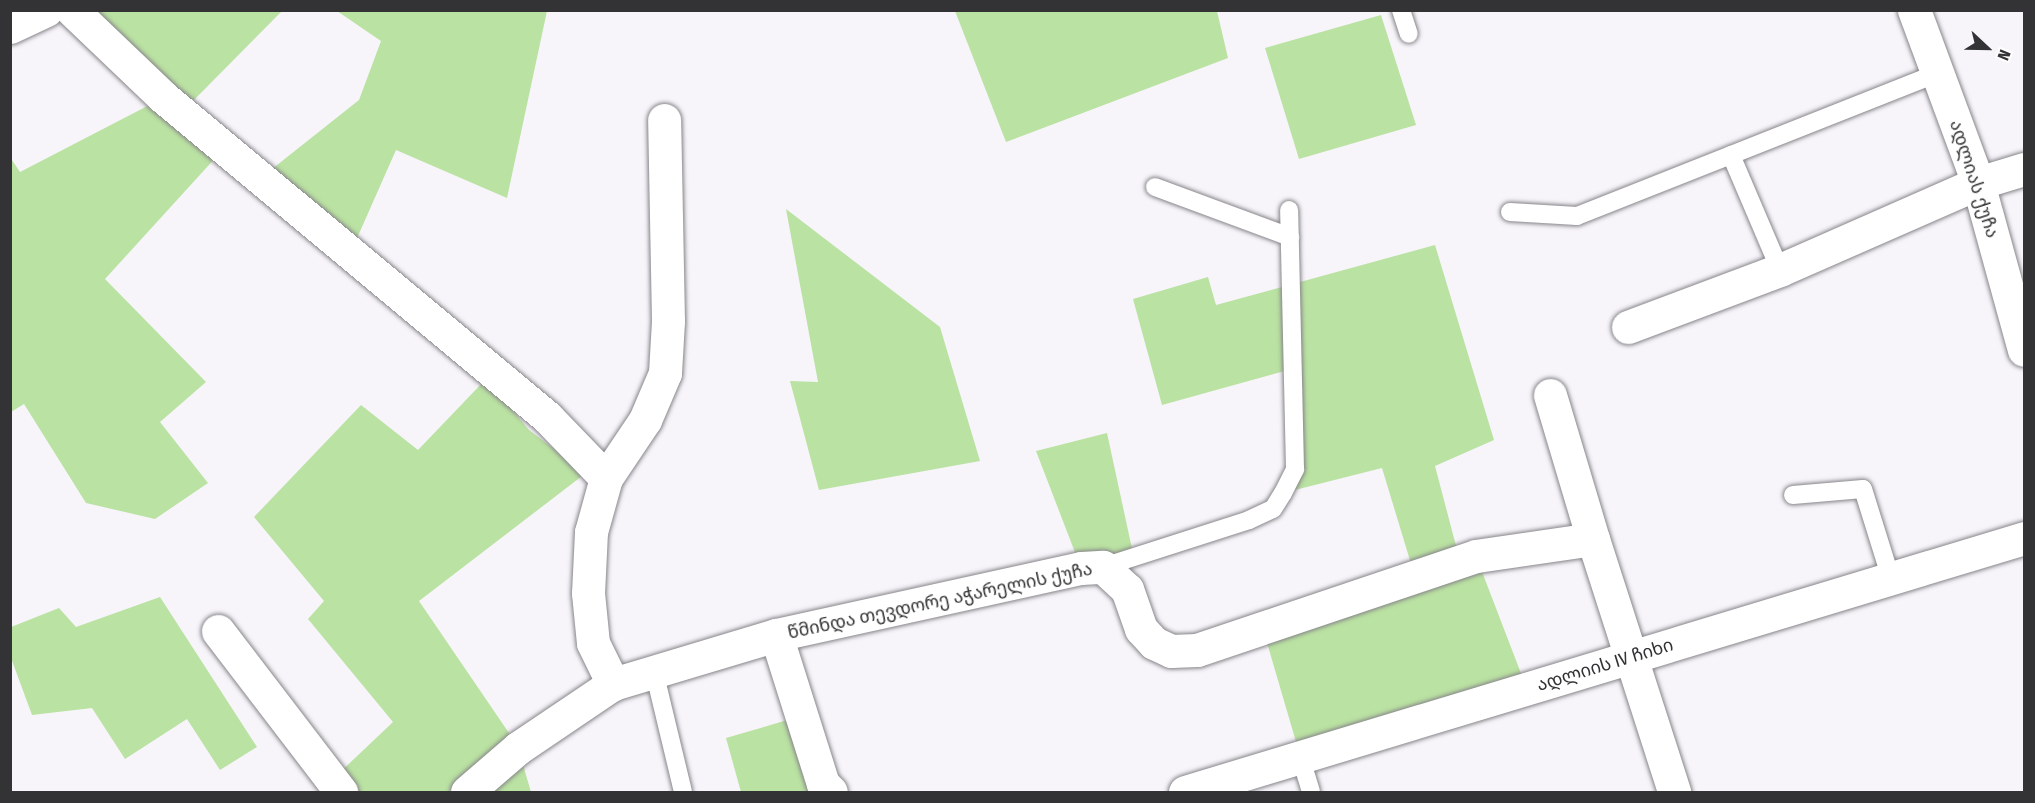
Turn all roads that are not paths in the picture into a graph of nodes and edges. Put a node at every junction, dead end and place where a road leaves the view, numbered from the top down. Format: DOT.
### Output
graph roads {
  1 [pos="46,10"];
  2 [pos="72,10"];
  3 [pos="1401,10"];
  4 [pos="1914,10"];
  5 [pos="10,27"];
  6 [pos="1409,34"];
  7 [pos="1938,73"];
  8 [pos="664,120"];
  9 [pos="1731,155"];
  10 [pos="2025,169"];
  11 [pos="1978,183"];
  12 [pos="1155,187"];
  13 [pos="1289,210"];
  14 [pos="1510,212"];
  15 [pos="1290,237"];
  16 [pos="1780,270"];
  17 [pos="1628,327"];
  18 [pos="2025,350"];
  19 [pos="1550,395"];
  20 [pos="606,478"];
  21 [pos="1793,495"];
  22 [pos="2025,538"];
  23 [pos="1593,539"];
  24 [pos="1103,567"];
  25 [pos="1891,579"];
  26 [pos="218,631"];
  27 [pos="776,635"];
  28 [pos="1632,657"];
  29 [pos="654,671"];
  30 [pos="613,684"];
  31 [pos="1300,759"];
  32 [pos="341,792"];
  33 [pos="467,792"];
  34 [pos="683,792"];
  35 [pos="831,792"];
  36 [pos="1185,792"];
  37 [pos="1311,792"];
  38 [pos="1674,792"];
  1 -- 5 [label="street"];
  2 -- 20 [label="street"];
  3 -- 6 [label="lane"];
  4 -- 7 [label="street, ადლიას ქუჩა"];
  7 -- 9 [label="lane"];
  7 -- 11 [label="street, ადლიას ქუჩა"];
  8 -- 20 [label="street"];
  9 -- 14 [label="lane"];
  9 -- 16 [label="lane"];
  10 -- 11 [label="street"];
  11 -- 16 [label="street"];
  11 -- 18 [label="street, ადლიას ქუჩა"];
  12 -- 15 [label="lane"];
  13 -- 15 [label="lane"];
  15 -- 24 [label="lane"];
  16 -- 17 [label="street"];
  19 -- 23 [label="street"];
  20 -- 30 [label="street"];
  21 -- 25 [label="lane"];
  22 -- 25 [label="street, ადლიის IV ჩიხი"];
  23 -- 24 [label="street, წმინდა თევდორე აჭარელის ქუჩა"];
  23 -- 28 [label="street"];
  24 -- 27 [label="street, წმინდა თევდორე აჭარელის ქუჩა"];
  25 -- 28 [label="street, ადლიის IV ჩიხი"];
  26 -- 32 [label="street"];
  27 -- 29 [label="street, წმინდა თევდორე აჭარელის ქუჩა"];
  27 -- 35 [label="street"];
  28 -- 31 [label="street, ადლიის IV ჩიხი"];
  28 -- 38 [label="street"];
  29 -- 30 [label="street, წმინდა თევდორე აჭარელის ქუჩა"];
  29 -- 34 [label="lane"];
  30 -- 33 [label="street, წმინდა თევდორე აჭარელის ქუჩა"];
  31 -- 36 [label="street, ადლიის IV ჩიხი"];
  31 -- 37 [label="lane"];
}
